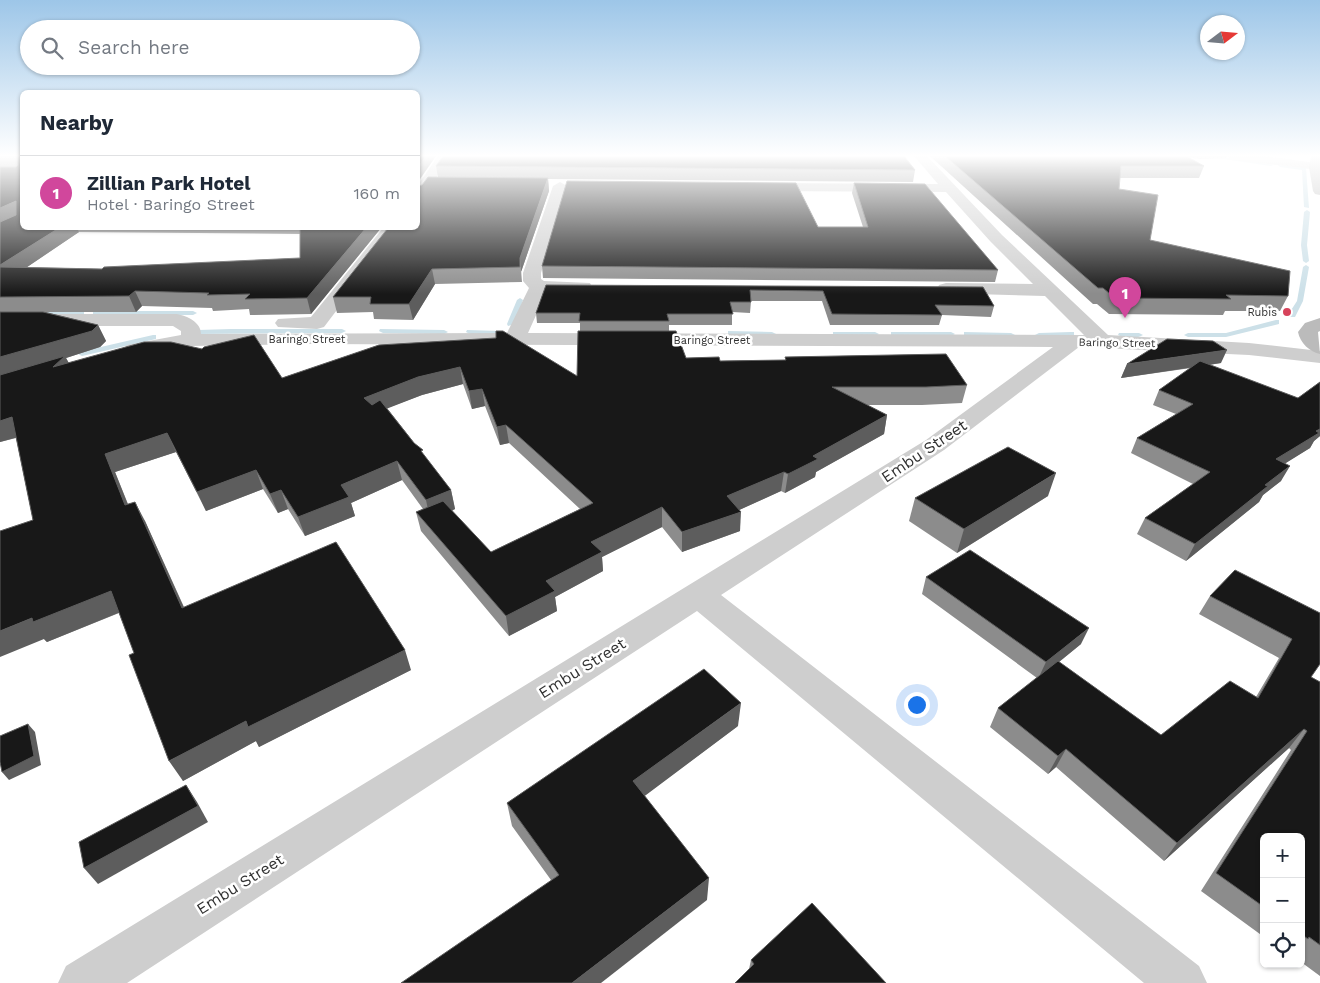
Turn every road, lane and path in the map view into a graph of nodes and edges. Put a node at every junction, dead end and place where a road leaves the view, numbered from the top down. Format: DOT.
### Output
graph roads {
  1 [pos="559,202"];
  2 [pos="963,202"];
  3 [pos="389,230"];
  4 [pos="604,287"];
  5 [pos="539,288"];
  6 [pos="924,289"];
  7 [pos="1050,290"];
  8 [pos="0,320"];
  9 [pos="191,334"];
  10 [pos="1316,336"];
  11 [pos="514,340"];
  12 [pos="1088,342"];
  13 [pos="1249,349"];
  14 [pos="119,352"];
  15 [pos="1320,357"];
  16 [pos="700,595"];
  17 [pos="83,983"];
  18 [pos="1182,983"];
  1 -- 5 [label="street"];
  2 -- 7 [label="street"];
  3 -- 9 [label="street"];
  4 -- 5 [label="street"];
  5 -- 11 [label="street"];
  6 -- 7 [label="street"];
  7 -- 12 [label="street"];
  8 -- 9 [label="street"];
  9 -- 11 [label="street, Baringo Street"];
  9 -- 14 [label="street, Baringo Street"];
  10 -- 13 [label="street, Baringo Street"];
  11 -- 12 [label="street, Baringo Street"];
  12 -- 13 [label="street, Baringo Street"];
  12 -- 16 [label="street, Embu Street"];
  13 -- 15 [label="street, Baringo Street"];
  16 -- 17 [label="street, Embu Street"];
  16 -- 18 [label="street"];
}
